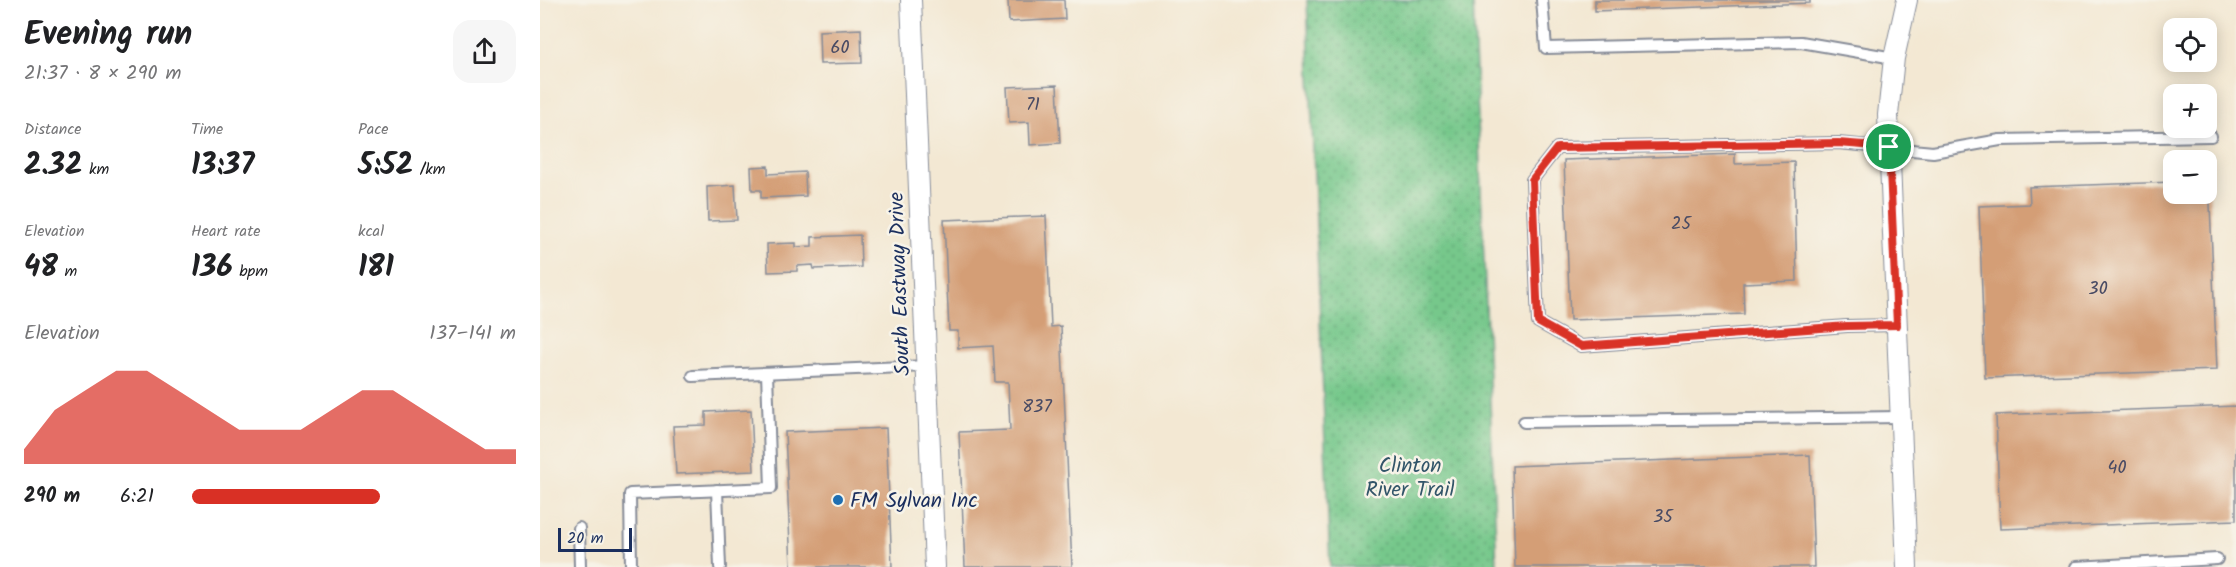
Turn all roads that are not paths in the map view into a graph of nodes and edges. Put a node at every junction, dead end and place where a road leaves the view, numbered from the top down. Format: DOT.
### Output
graph roads {
  1 [pos="911,0"];
  2 [pos="1542,0"];
  3 [pos="1907,0"];
  4 [pos="1894,58"];
  5 [pos="2163,137"];
  6 [pos="1889,147"];
  7 [pos="1897,325"];
  8 [pos="927,366"];
  9 [pos="766,373"];
  10 [pos="693,376"];
  11 [pos="1901,417"];
  12 [pos="1524,422"];
  13 [pos="717,490"];
  14 [pos="579,528"];
  15 [pos="2217,559"];
  16 [pos="580,567"];
  17 [pos="631,567"];
  18 [pos="720,567"];
  19 [pos="935,567"];
  20 [pos="1907,567"];
  21 [pos="2076,567"];
  1 -- 8 [label="street, South Eastway Drive"];
  2 -- 4 [label="lane"];
  3 -- 4 [label="street"];
  4 -- 6 [label="street"];
  5 -- 6 [label="lane"];
  6 -- 7 [label="street"];
  6 -- 7 [label="lane"];
  7 -- 11 [label="street"];
  8 -- 9 [label="lane"];
  8 -- 19 [label="street, South Eastway Drive"];
  9 -- 10 [label="lane"];
  9 -- 13 [label="lane"];
  11 -- 12 [label="lane"];
  11 -- 20 [label="street"];
  13 -- 17 [label="lane"];
  13 -- 18 [label="lane"];
  14 -- 16 [label="lane"];
  15 -- 21 [label="lane"];
}
